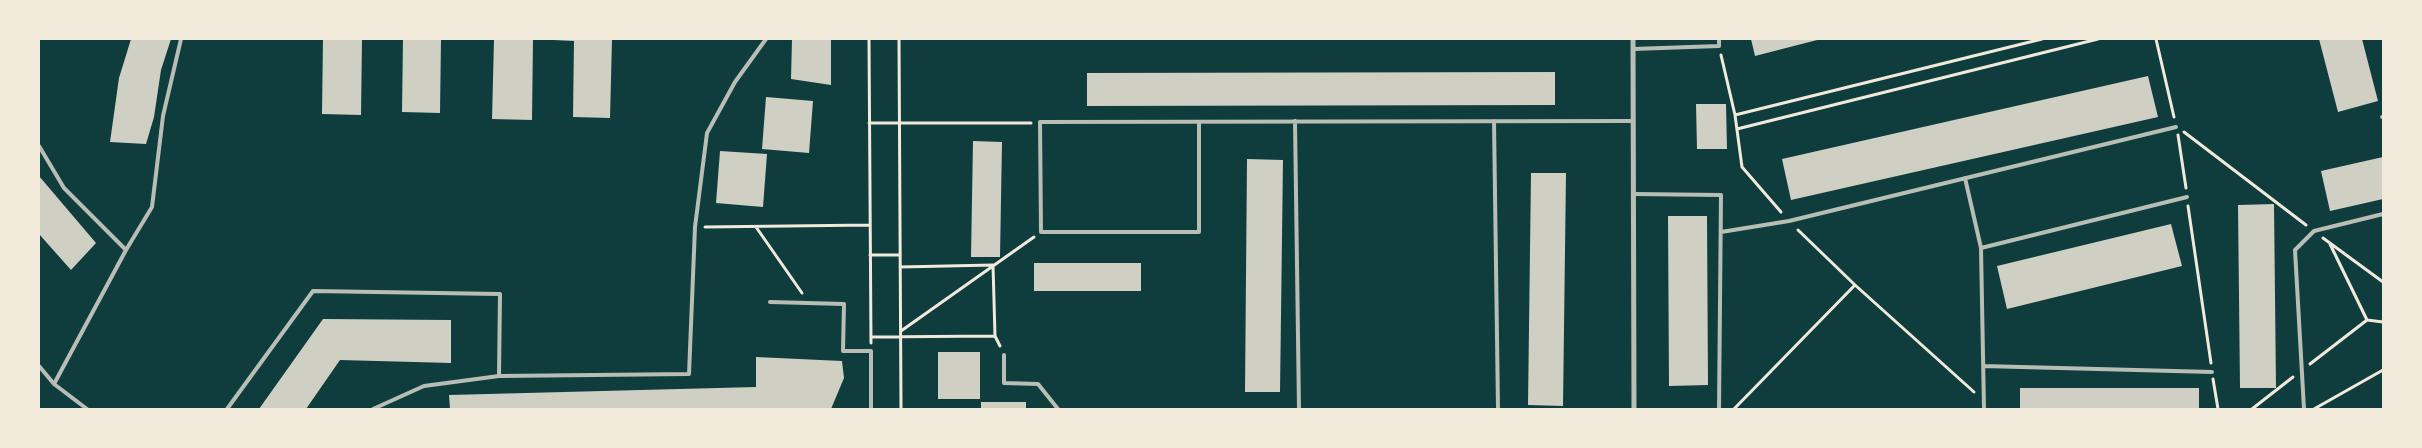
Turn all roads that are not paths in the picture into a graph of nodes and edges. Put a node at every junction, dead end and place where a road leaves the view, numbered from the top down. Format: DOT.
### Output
graph roads {
  1 [pos="182,39"];
  2 [pos="766,39"];
  3 [pos="1634,39"];
  4 [pos="1719,39"];
  5 [pos="1633,49"];
  6 [pos="1295,121"];
  7 [pos="1494,121"];
  8 [pos="1633,121"];
  9 [pos="1199,122"];
  10 [pos="2176,126"];
  11 [pos="39,146"];
  12 [pos="1965,178"];
  13 [pos="1633,194"];
  14 [pos="2187,197"];
  15 [pos="2383,214"];
  16 [pos="1721,232"];
  17 [pos="1980,248"];
  18 [pos="126,250"];
  19 [pos="770,302"];
  20 [pos="1004,355"];
  21 [pos="39,366"];
  22 [pos="1983,366"];
  23 [pos="2212,372"];
  24 [pos="499,376"];
  25 [pos="54,384"];
  26 [pos="87,409"];
  27 [pos="227,409"];
  28 [pos="373,409"];
  29 [pos="871,409"];
  30 [pos="1058,409"];
  31 [pos="1299,409"];
  32 [pos="1498,409"];
  33 [pos="1634,409"];
  34 [pos="1719,409"];
  35 [pos="1984,409"];
  36 [pos="2304,409"];
  1 -- 18 [label="lane"];
  2 -- 24 [label="lane"];
  3 -- 5 [label="street"];
  4 -- 5 [label="lane"];
  5 -- 8 [label="street"];
  6 -- 7 [label="lane"];
  6 -- 9 [label="lane"];
  6 -- 31 [label="lane"];
  7 -- 8 [label="lane"];
  7 -- 32 [label="lane"];
  8 -- 13 [label="street"];
  9 -- 9 [label="lane"];
  10 -- 12 [label="lane"];
  11 -- 18 [label="lane"];
  12 -- 16 [label="lane"];
  12 -- 17 [label="lane"];
  13 -- 16 [label="lane"];
  13 -- 33 [label="street"];
  14 -- 17 [label="lane"];
  15 -- 36 [label="lane"];
  16 -- 34 [label="lane"];
  17 -- 22 [label="lane"];
  18 -- 25 [label="lane"];
  19 -- 29 [label="lane"];
  20 -- 30 [label="lane"];
  21 -- 25 [label="lane"];
  22 -- 23 [label="lane"];
  22 -- 35 [label="lane"];
  24 -- 27 [label="lane"];
  24 -- 28 [label="lane"];
  25 -- 26 [label="lane"];
}
